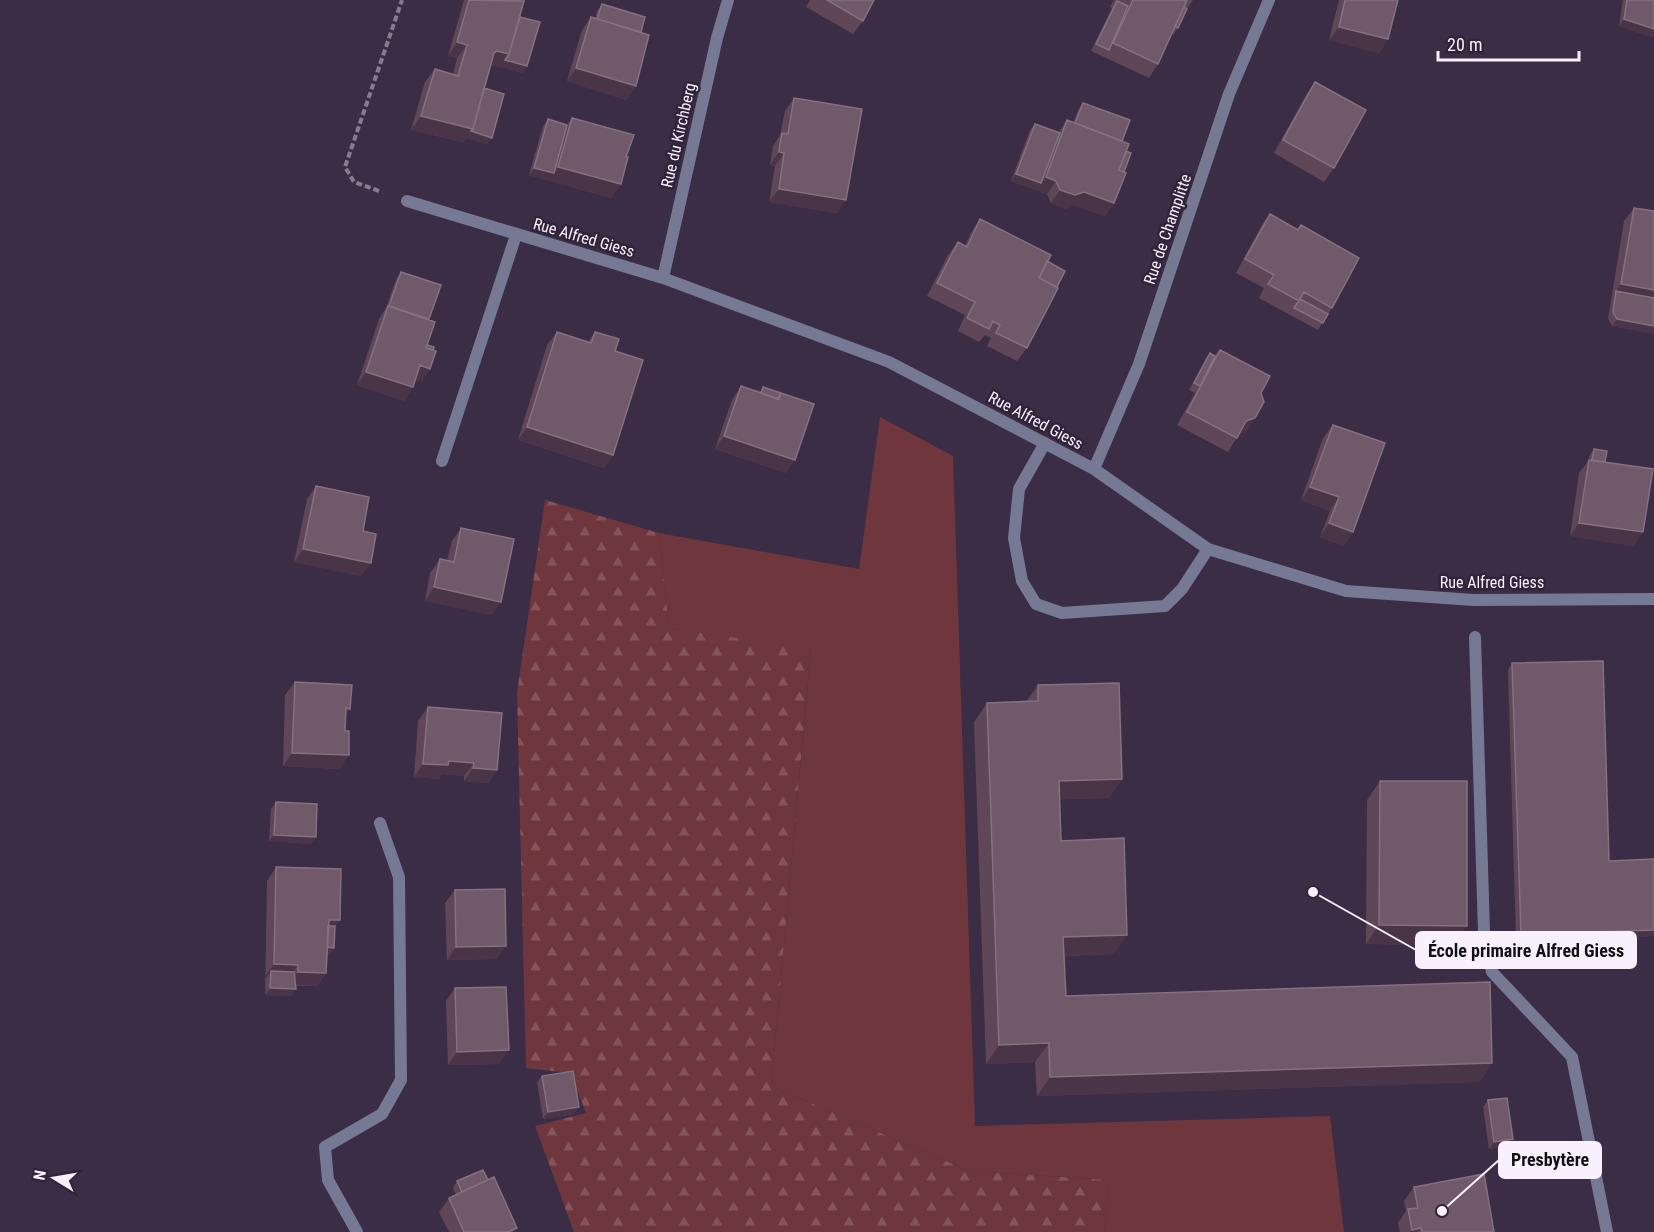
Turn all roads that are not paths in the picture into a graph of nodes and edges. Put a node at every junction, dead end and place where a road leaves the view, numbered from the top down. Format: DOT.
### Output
graph roads {
  1 [pos="728,0"];
  2 [pos="1269,0"];
  3 [pos="407,201"];
  4 [pos="516,235"];
  5 [pos="663,278"];
  6 [pos="1045,443"];
  7 [pos="442,461"];
  8 [pos="1094,469"];
  9 [pos="1208,549"];
  10 [pos="1654,599"];
  11 [pos="1476,637"];
  12 [pos="380,823"];
  13 [pos="357,1232"];
  14 [pos="1607,1232"];
  1 -- 5 [label="street, Rue du Kirchberg"];
  2 -- 8 [label="street, Rue de Champlitte"];
  3 -- 4 [label="street, Rue Alfred Giess"];
  4 -- 5 [label="street, Rue Alfred Giess"];
  4 -- 7 [label="street"];
  5 -- 6 [label="street, Rue Alfred Giess"];
  6 -- 8 [label="street, Rue Alfred Giess"];
  6 -- 9 [label="street"];
  8 -- 9 [label="street, Rue Alfred Giess"];
  9 -- 10 [label="street, Rue Alfred Giess"];
  11 -- 14 [label="street"];
  12 -- 13 [label="street"];
}
